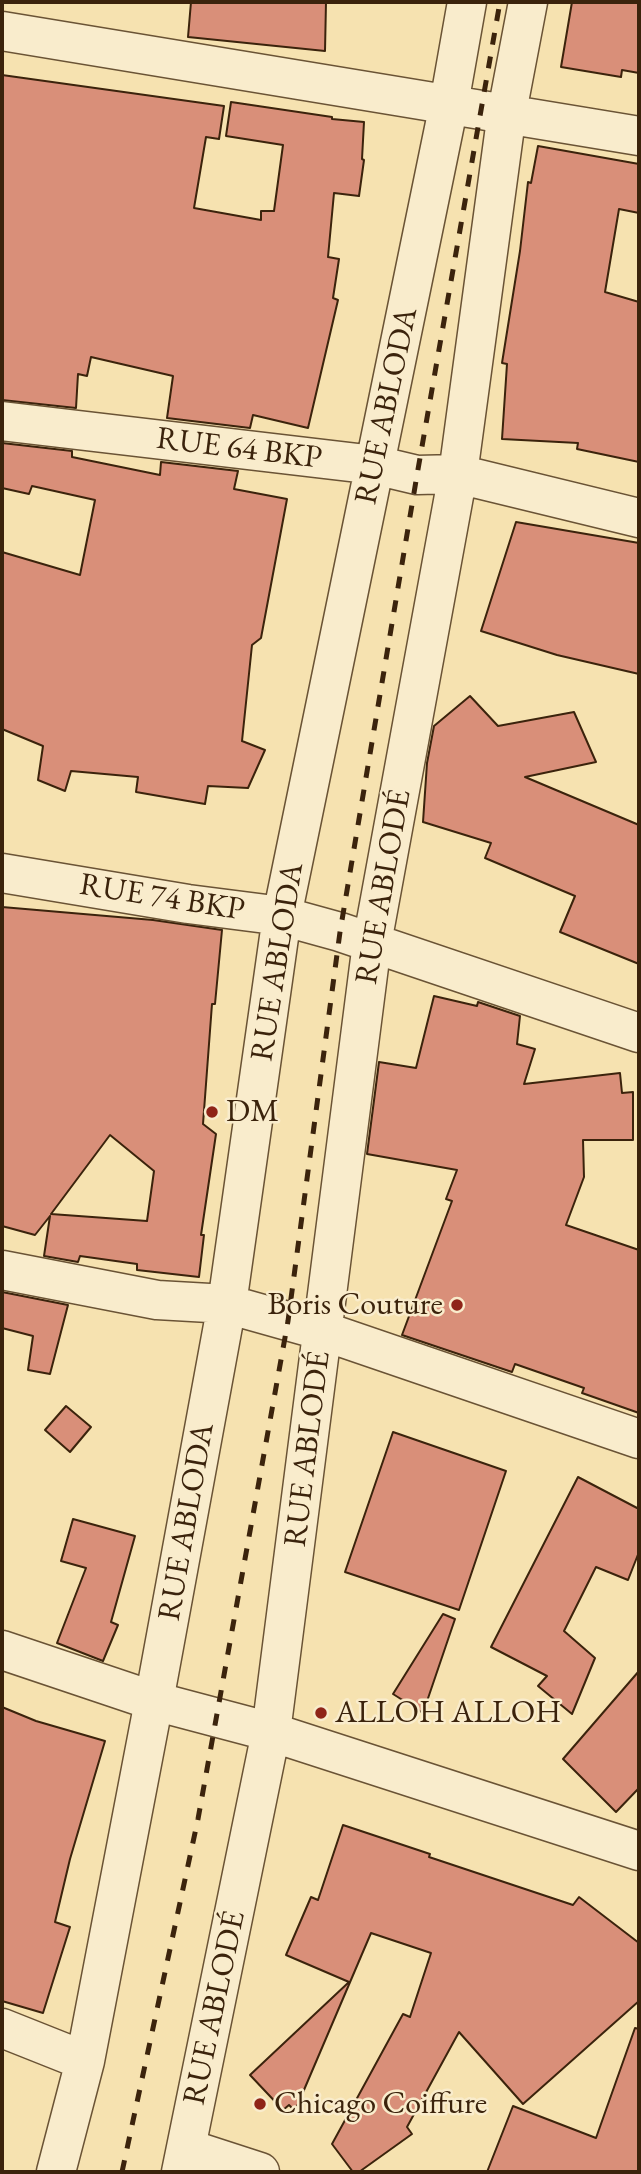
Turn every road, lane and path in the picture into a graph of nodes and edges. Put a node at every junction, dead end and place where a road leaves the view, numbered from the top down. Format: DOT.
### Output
graph roads {
  1 [pos="467,2"];
  2 [pos="528,2"];
  3 [pos="2,31"];
  4 [pos="449,104"];
  5 [pos="507,112"];
  6 [pos="639,136"];
  7 [pos="2,421"];
  8 [pos="375,465"];
  9 [pos="458,474"];
  10 [pos="639,518"];
  11 [pos="2,873"];
  12 [pos="282,916"];
  13 [pos="372,943"];
  14 [pos="639,1033"];
  15 [pos="2,1270"];
  16 [pos="227,1304"];
  17 [pos="323,1331"];
  18 [pos="639,1439"];
  19 [pos="2,1650"];
  20 [pos="155,1701"];
  21 [pos="271,1732"];
  22 [pos="639,1851"];
  23 [pos="2,2028"];
  24 [pos="85,2061"];
  25 [pos="184,2160"];
  26 [pos="56,2172"];
  27 [pos="260,2172"];
  1 -- 4 [label="street, RUE ABLODA"];
  2 -- 5 [label="street, RUE ABLODÉ"];
  3 -- 4 [label="street"];
  4 -- 5 [label="street"];
  4 -- 8 [label="street, RUE ABLODA"];
  5 -- 6 [label="street"];
  5 -- 9 [label="street, RUE ABLODÉ"];
  7 -- 8 [label="street, RUE 64 BKP"];
  8 -- 9 [label="street, RUE 64 BKP"];
  8 -- 12 [label="street, RUE ABLODA"];
  9 -- 10 [label="street, RUE 64 BKP"];
  9 -- 13 [label="street, RUE ABLODÉ"];
  11 -- 12 [label="street, RUE 74 BKP"];
  12 -- 13 [label="street, RUE 74 BKP"];
  12 -- 16 [label="street, RUE ABLODA"];
  13 -- 14 [label="street, RUE 74 BKP"];
  13 -- 17 [label="street, RUE ABLODÉ"];
  15 -- 16 [label="street"];
  16 -- 17 [label="street"];
  16 -- 20 [label="street, RUE ABLODA"];
  17 -- 18 [label="street"];
  17 -- 21 [label="street, RUE ABLODÉ"];
  19 -- 20 [label="street"];
  20 -- 21 [label="street"];
  20 -- 24 [label="street, RUE ABLODA"];
  21 -- 22 [label="street"];
  21 -- 25 [label="street, RUE ABLODÉ"];
  23 -- 24 [label="street"];
  24 -- 26 [label="street, RUE ABLODA"];
  25 -- 27 [label="street"];
}
